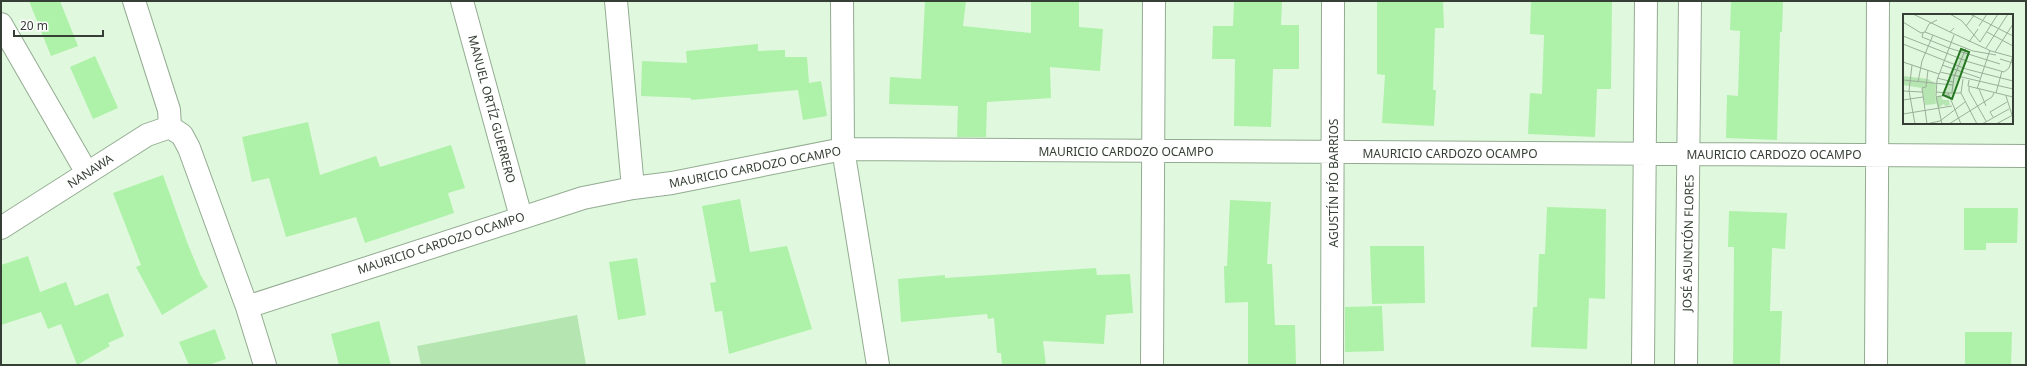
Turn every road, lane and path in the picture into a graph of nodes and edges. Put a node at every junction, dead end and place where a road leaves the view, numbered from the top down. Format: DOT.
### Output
graph roads {
  1 [pos="134,1"];
  2 [pos="462,1"];
  3 [pos="616,1"];
  4 [pos="842,1"];
  5 [pos="1154,1"];
  6 [pos="1333,1"];
  7 [pos="1646,1"];
  8 [pos="1690,1"];
  9 [pos="1878,1"];
  10 [pos="1,24"];
  11 [pos="176,131"];
  12 [pos="843,149"];
  13 [pos="1153,151"];
  14 [pos="1333,152"];
  15 [pos="1644,154"];
  16 [pos="1688,154"];
  17 [pos="1877,155"];
  18 [pos="2026,156"];
  19 [pos="87,173"];
  20 [pos="633,188"];
  21 [pos="521,217"];
  22 [pos="1,228"];
  23 [pos="247,307"];
  24 [pos="265,365"];
  25 [pos="878,365"];
  26 [pos="1152,365"];
  27 [pos="1332,365"];
  28 [pos="1643,365"];
  29 [pos="1686,365"];
  30 [pos="1876,365"];
  1 -- 11 [label="street"];
  2 -- 21 [label="street, MANUEL ORTÍZ GUERRERO"];
  3 -- 20 [label="street"];
  4 -- 12 [label="street"];
  5 -- 13 [label="street"];
  6 -- 14 [label="street, AGUSTÍN PÍO BARRIOS"];
  7 -- 15 [label="street"];
  8 -- 16 [label="street, JOSÉ ASUNCIÓN FLORES"];
  9 -- 17 [label="street"];
  10 -- 19 [label="street"];
  11 -- 19 [label="street, NANAWA"];
  11 -- 23 [label="street"];
  12 -- 13 [label="street, MAURICIO CARDOZO OCAMPO"];
  12 -- 20 [label="street, MAURICIO CARDOZO OCAMPO"];
  12 -- 25 [label="street"];
  13 -- 14 [label="street, MAURICIO CARDOZO OCAMPO"];
  13 -- 26 [label="street"];
  14 -- 15 [label="street, MAURICIO CARDOZO OCAMPO"];
  14 -- 27 [label="street, AGUSTÍN PÍO BARRIOS"];
  15 -- 16 [label="street, MAURICIO CARDOZO OCAMPO"];
  15 -- 28 [label="street"];
  16 -- 17 [label="street, MAURICIO CARDOZO OCAMPO"];
  16 -- 29 [label="street, JOSÉ ASUNCIÓN FLORES"];
  17 -- 18 [label="street, MAURICIO CARDOZO OCAMPO"];
  17 -- 30 [label="street"];
  19 -- 22 [label="street, NANAWA"];
  20 -- 21 [label="street, MAURICIO CARDOZO OCAMPO"];
  21 -- 23 [label="street, MAURICIO CARDOZO OCAMPO"];
  23 -- 24 [label="street"];
}
